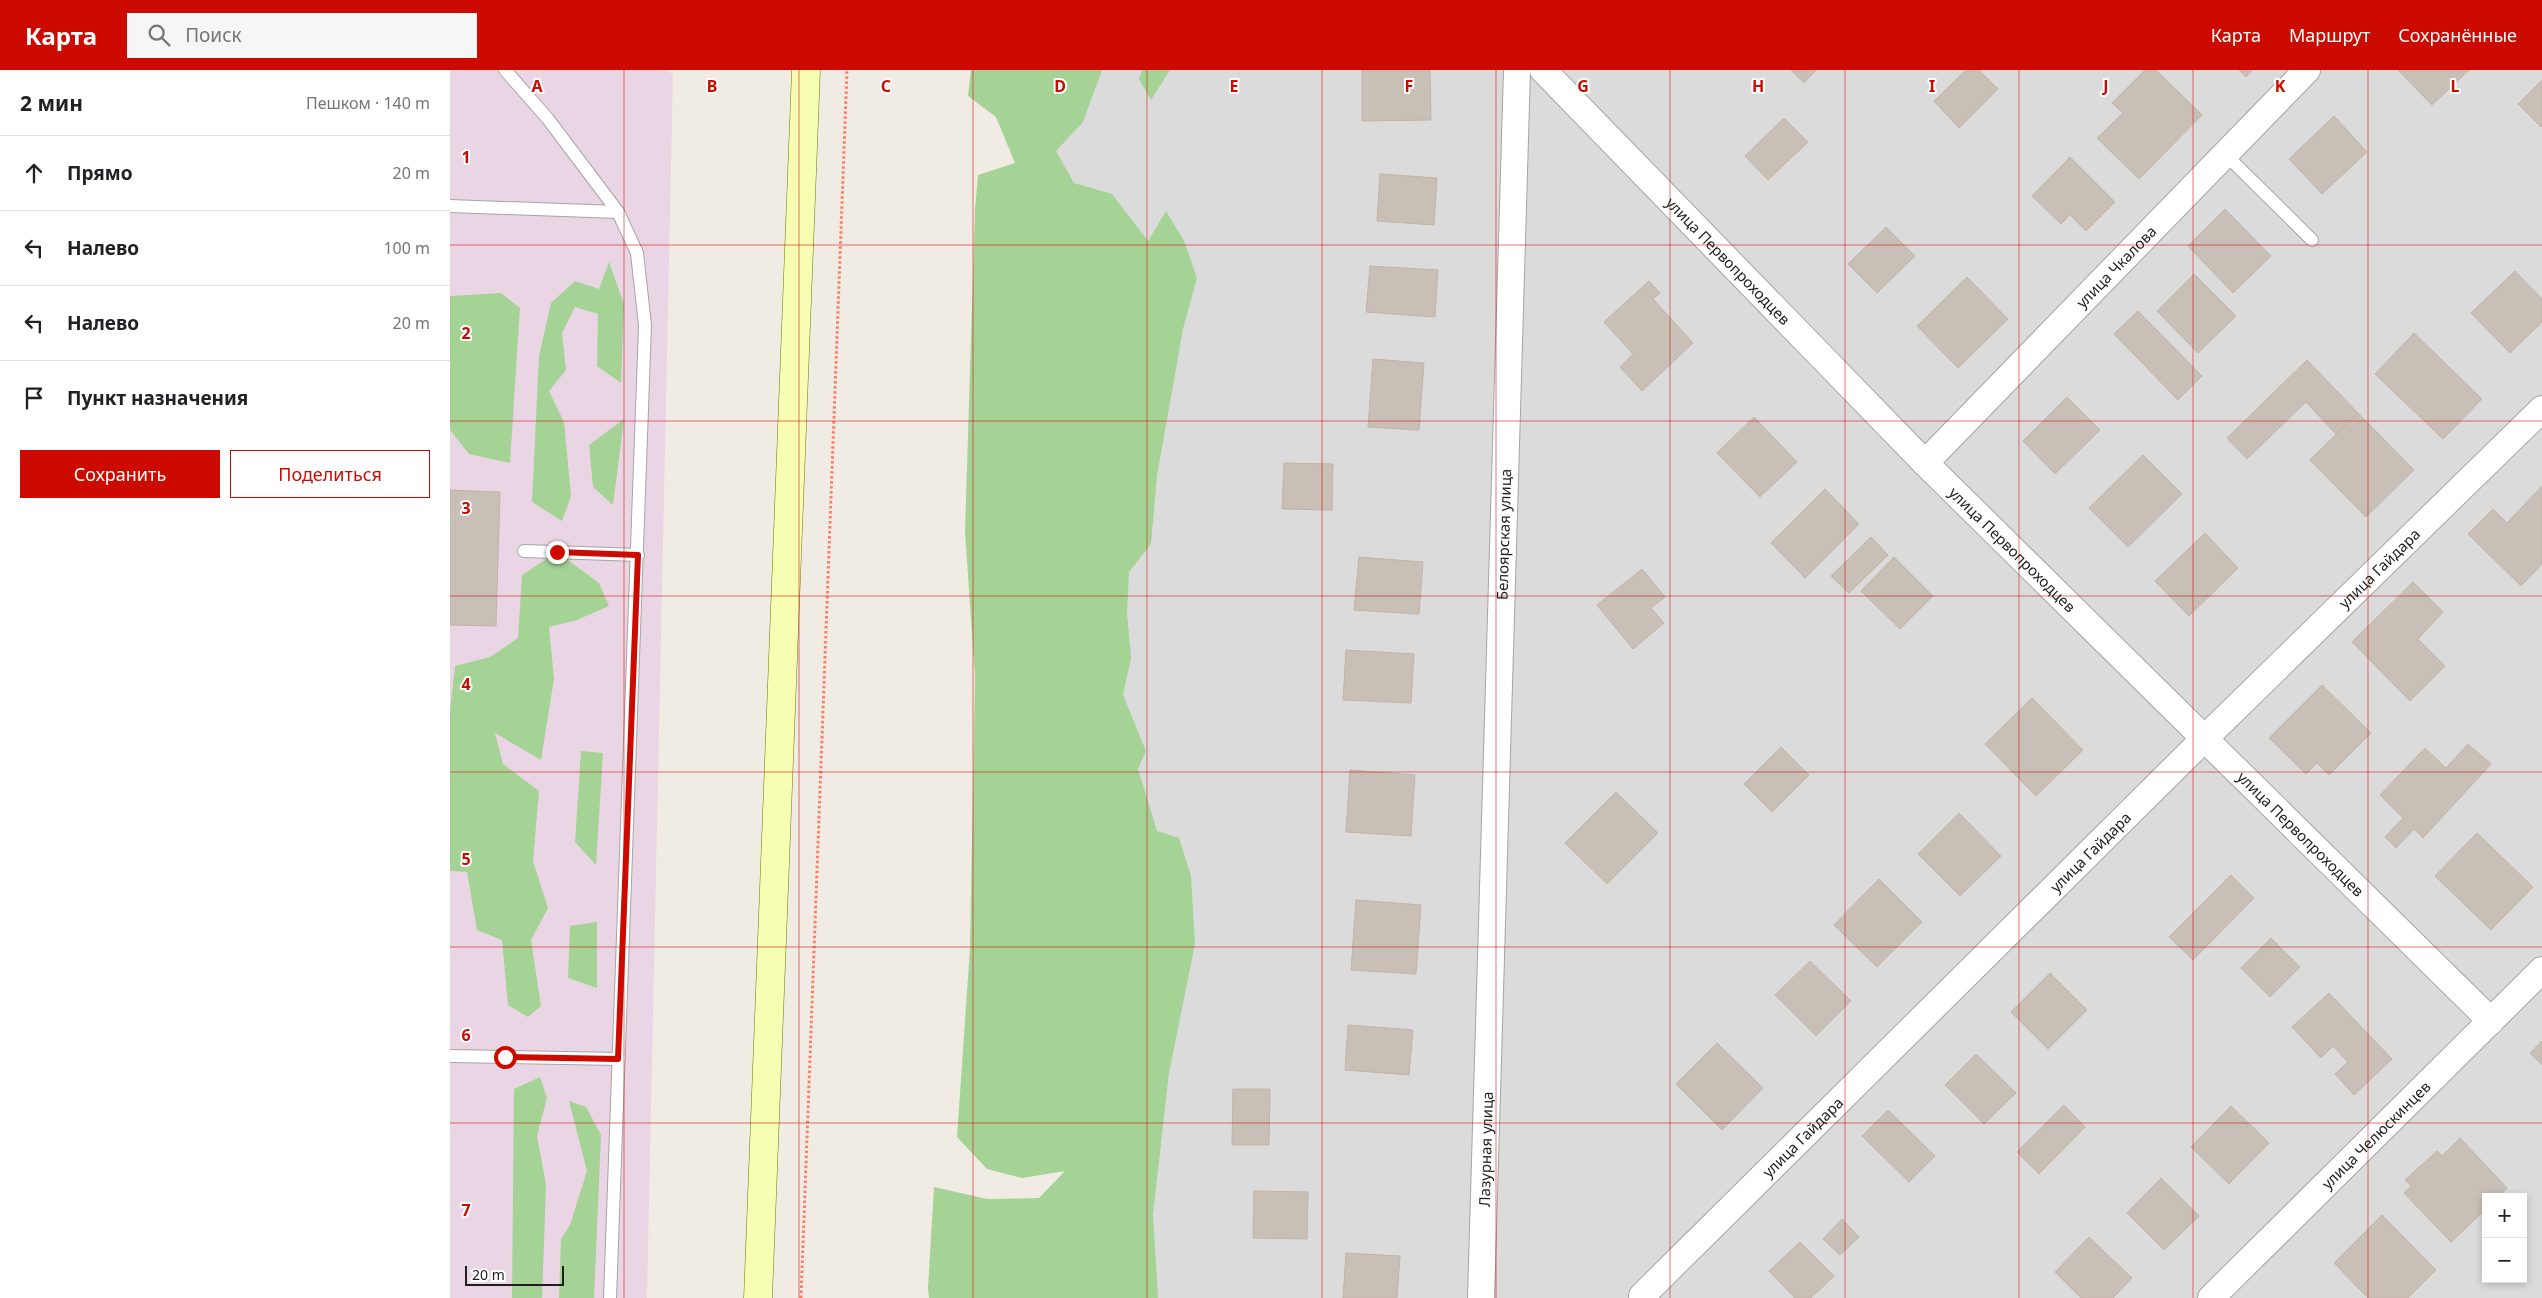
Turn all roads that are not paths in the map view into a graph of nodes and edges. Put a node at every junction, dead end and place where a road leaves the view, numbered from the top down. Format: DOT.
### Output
graph roads {
  1 [pos="504,70"];
  2 [pos="806,70"];
  3 [pos="1517,70"];
  4 [pos="1543,70"];
  5 [pos="2307,70"];
  6 [pos="2224,153"];
  7 [pos="450,206"];
  8 [pos="618,212"];
  9 [pos="2312,240"];
  10 [pos="2542,409"];
  11 [pos="1925,463"];
  12 [pos="524,551"];
  13 [pos="638,555"];
  14 [pos="2204,738"];
  15 [pos="2542,970"];
  16 [pos="1490,1000"];
  17 [pos="2491,1021"];
  18 [pos="450,1056"];
  19 [pos="618,1059"];
  20 [pos="1642,1296"];
  21 [pos="610,1298"];
  22 [pos="758,1298"];
  23 [pos="1481,1298"];
  24 [pos="2211,1298"];
  1 -- 8 [label="lane"];
  2 -- 22 [label="street"];
  3 -- 16 [label="street, Белоярская улица"];
  4 -- 11 [label="street, улица Первопроходцев"];
  5 -- 6 [label="street, улица Чкалова"];
  6 -- 9 [label="lane"];
  6 -- 11 [label="street, улица Чкалова"];
  7 -- 8 [label="lane"];
  8 -- 13 [label="lane"];
  10 -- 14 [label="street, улица Гайдара"];
  11 -- 14 [label="street, улица Первопроходцев"];
  12 -- 13 [label="lane"];
  13 -- 19 [label="lane"];
  14 -- 17 [label="street, улица Первопроходцев"];
  14 -- 20 [label="street, улица Гайдара"];
  15 -- 17 [label="street, улица Челюскинцев"];
  16 -- 23 [label="street, Лазурная улица"];
  17 -- 24 [label="street, улица Челюскинцев"];
  18 -- 19 [label="lane"];
  19 -- 21 [label="lane"];
}
